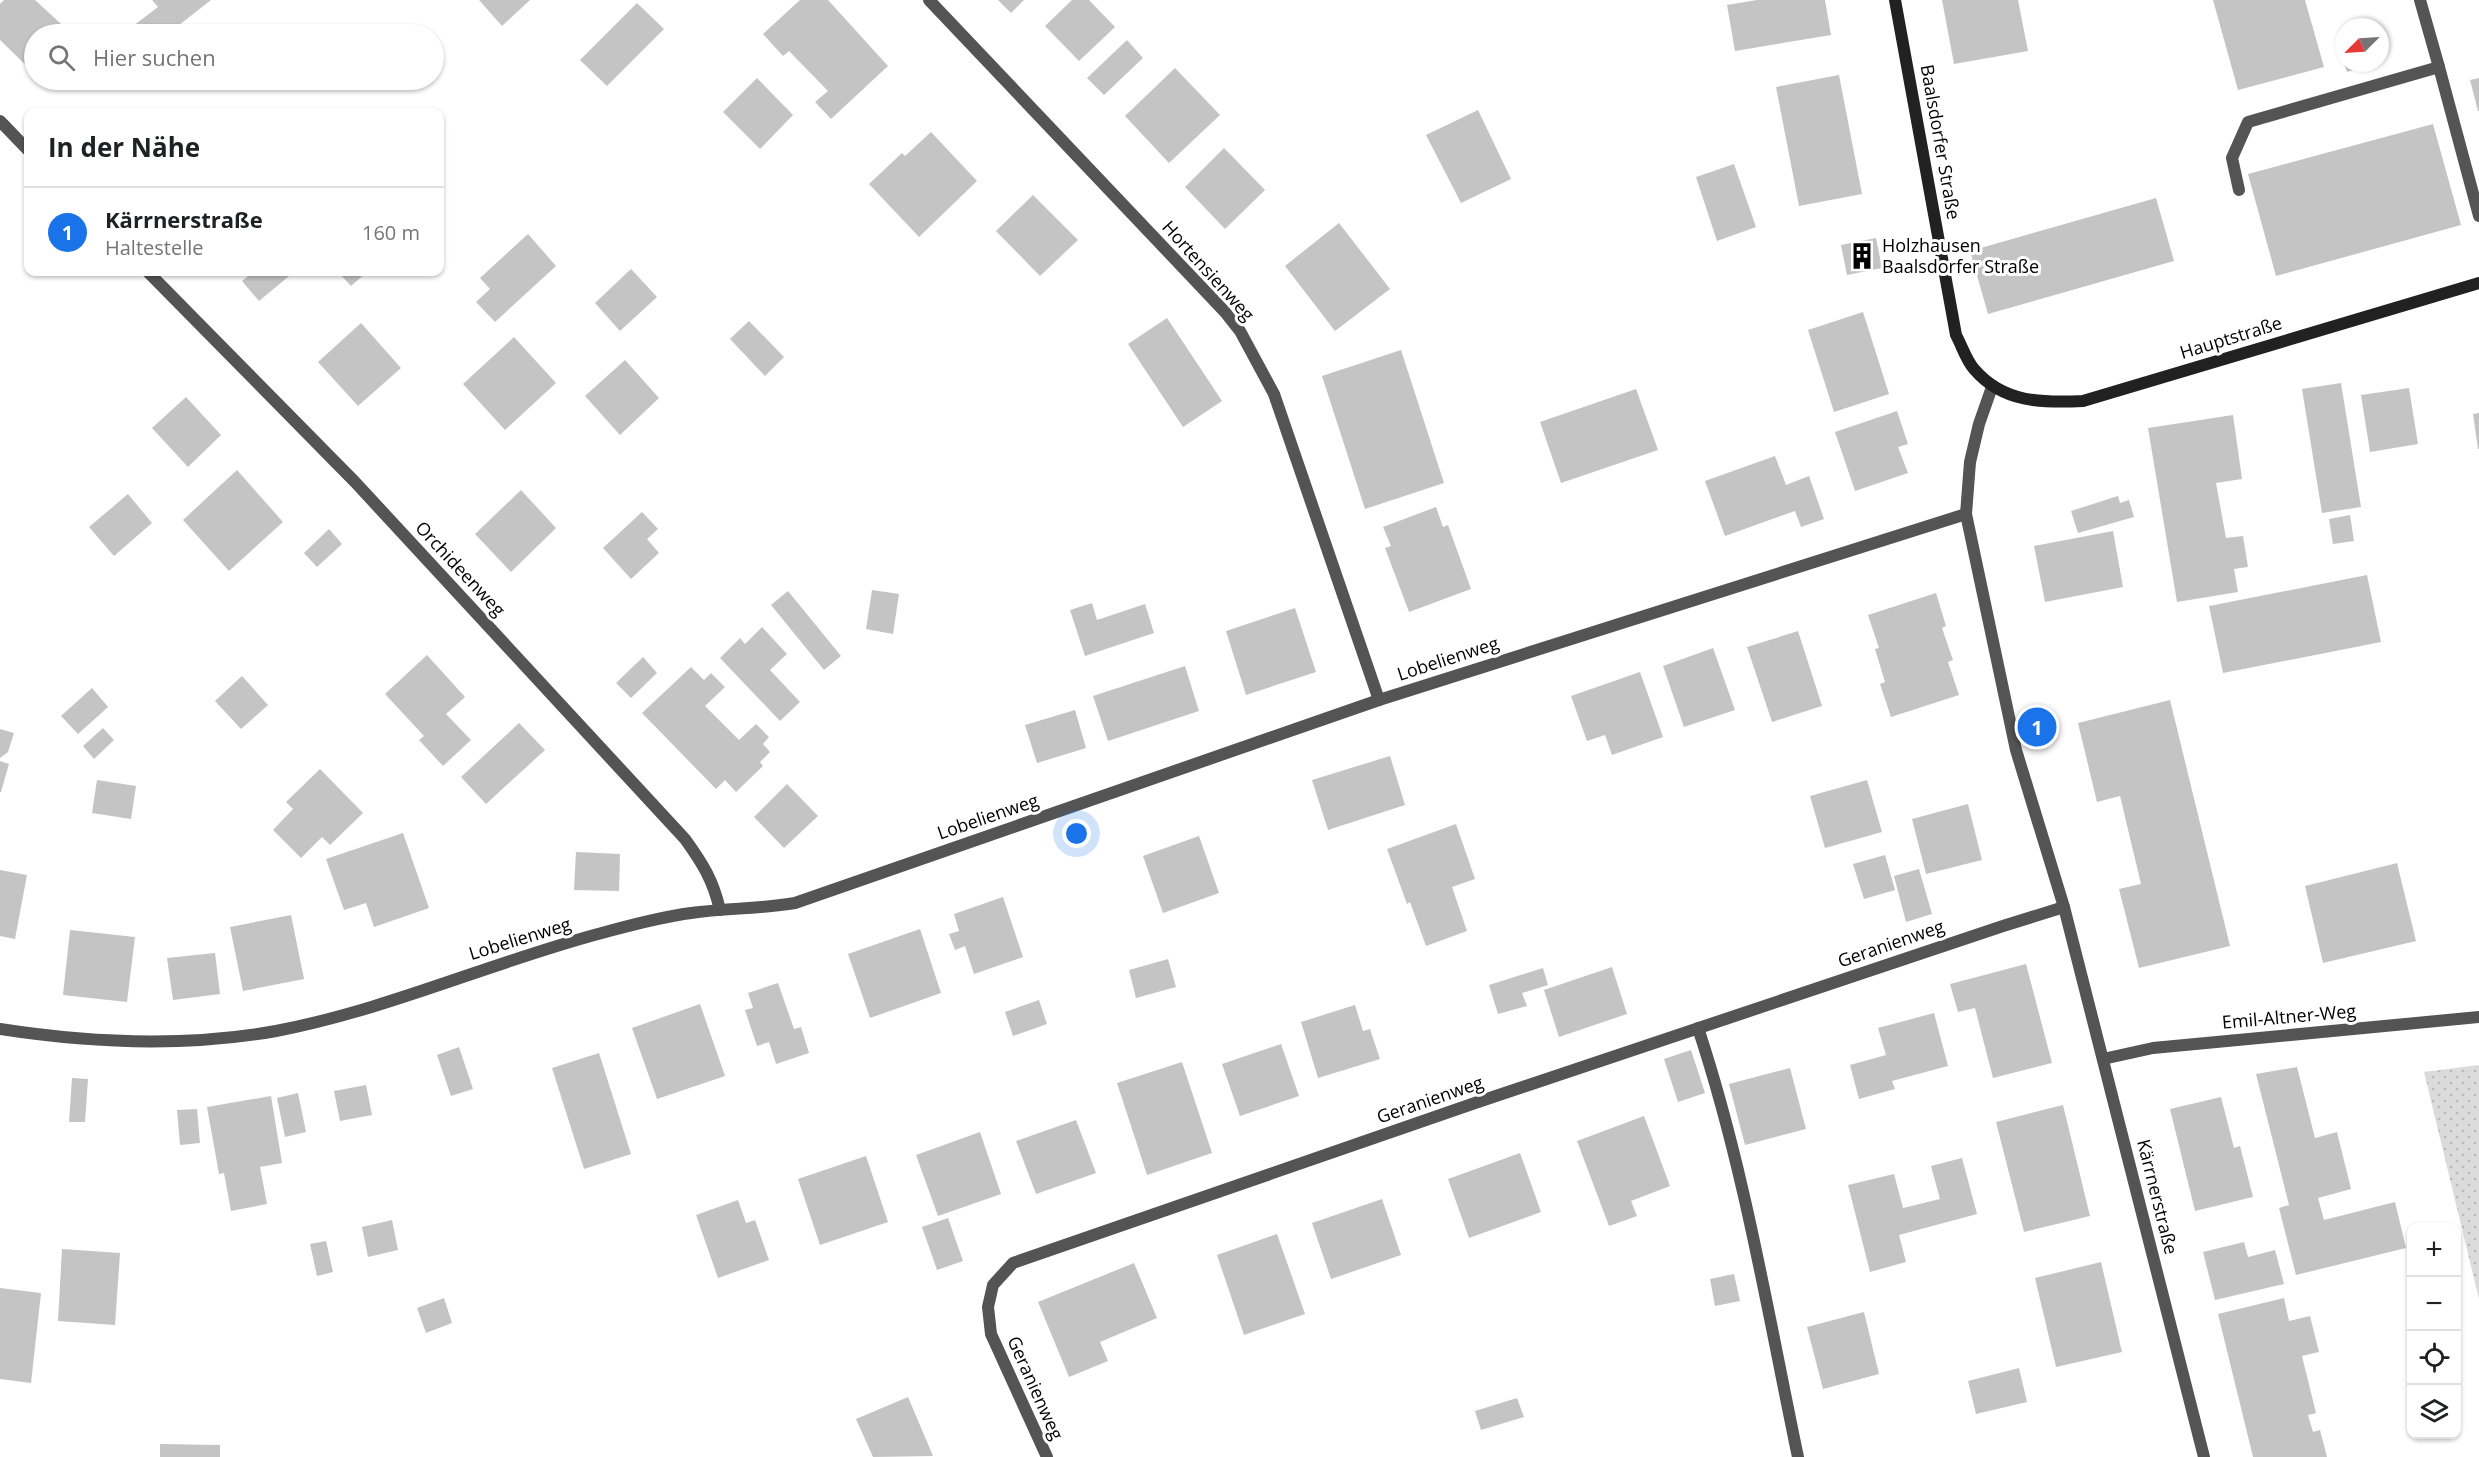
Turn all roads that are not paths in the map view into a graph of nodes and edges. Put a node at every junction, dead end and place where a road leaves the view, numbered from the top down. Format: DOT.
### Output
graph roads {
  1 [pos="929,0"];
  2 [pos="1895,0"];
  3 [pos="2420,0"];
  4 [pos="2439,67"];
  5 [pos="0,121"];
  6 [pos="24,146"];
  7 [pos="2239,190"];
  8 [pos="2479,216"];
  9 [pos="152,276"];
  10 [pos="2479,283"];
  11 [pos="1992,387"];
  12 [pos="1966,514"];
  13 [pos="1379,700"];
  14 [pos="2064,907"];
  15 [pos="720,910"];
  16 [pos="2479,1017"];
  17 [pos="1698,1028"];
  18 [pos="0,1029"];
  19 [pos="2103,1059"];
  20 [pos="1047,1457"];
  21 [pos="1798,1457"];
  22 [pos="2204,1457"];
  1 -- 13 [label="street, Hortensienweg"];
  2 -- 11 [label="main road, Baalsdorfer Straße"];
  3 -- 4 [label="street"];
  4 -- 7 [label="street"];
  4 -- 8 [label="street"];
  5 -- 6 [label="street"];
  9 -- 15 [label="street, Orchideenweg"];
  10 -- 11 [label="main road, Hauptstraße"];
  11 -- 12 [label="street, Kärrnerstraße"];
  12 -- 13 [label="street, Lobelienweg"];
  12 -- 14 [label="street, Kärrnerstraße"];
  13 -- 15 [label="street, Lobelienweg"];
  14 -- 17 [label="street, Geranienweg"];
  14 -- 19 [label="street, Kärrnerstraße"];
  15 -- 18 [label="street, Lobelienweg"];
  16 -- 19 [label="street, Emil-Altner-Weg"];
  17 -- 20 [label="street, Geranienweg"];
  17 -- 21 [label="street"];
  19 -- 22 [label="street, Kärrnerstraße"];
}
